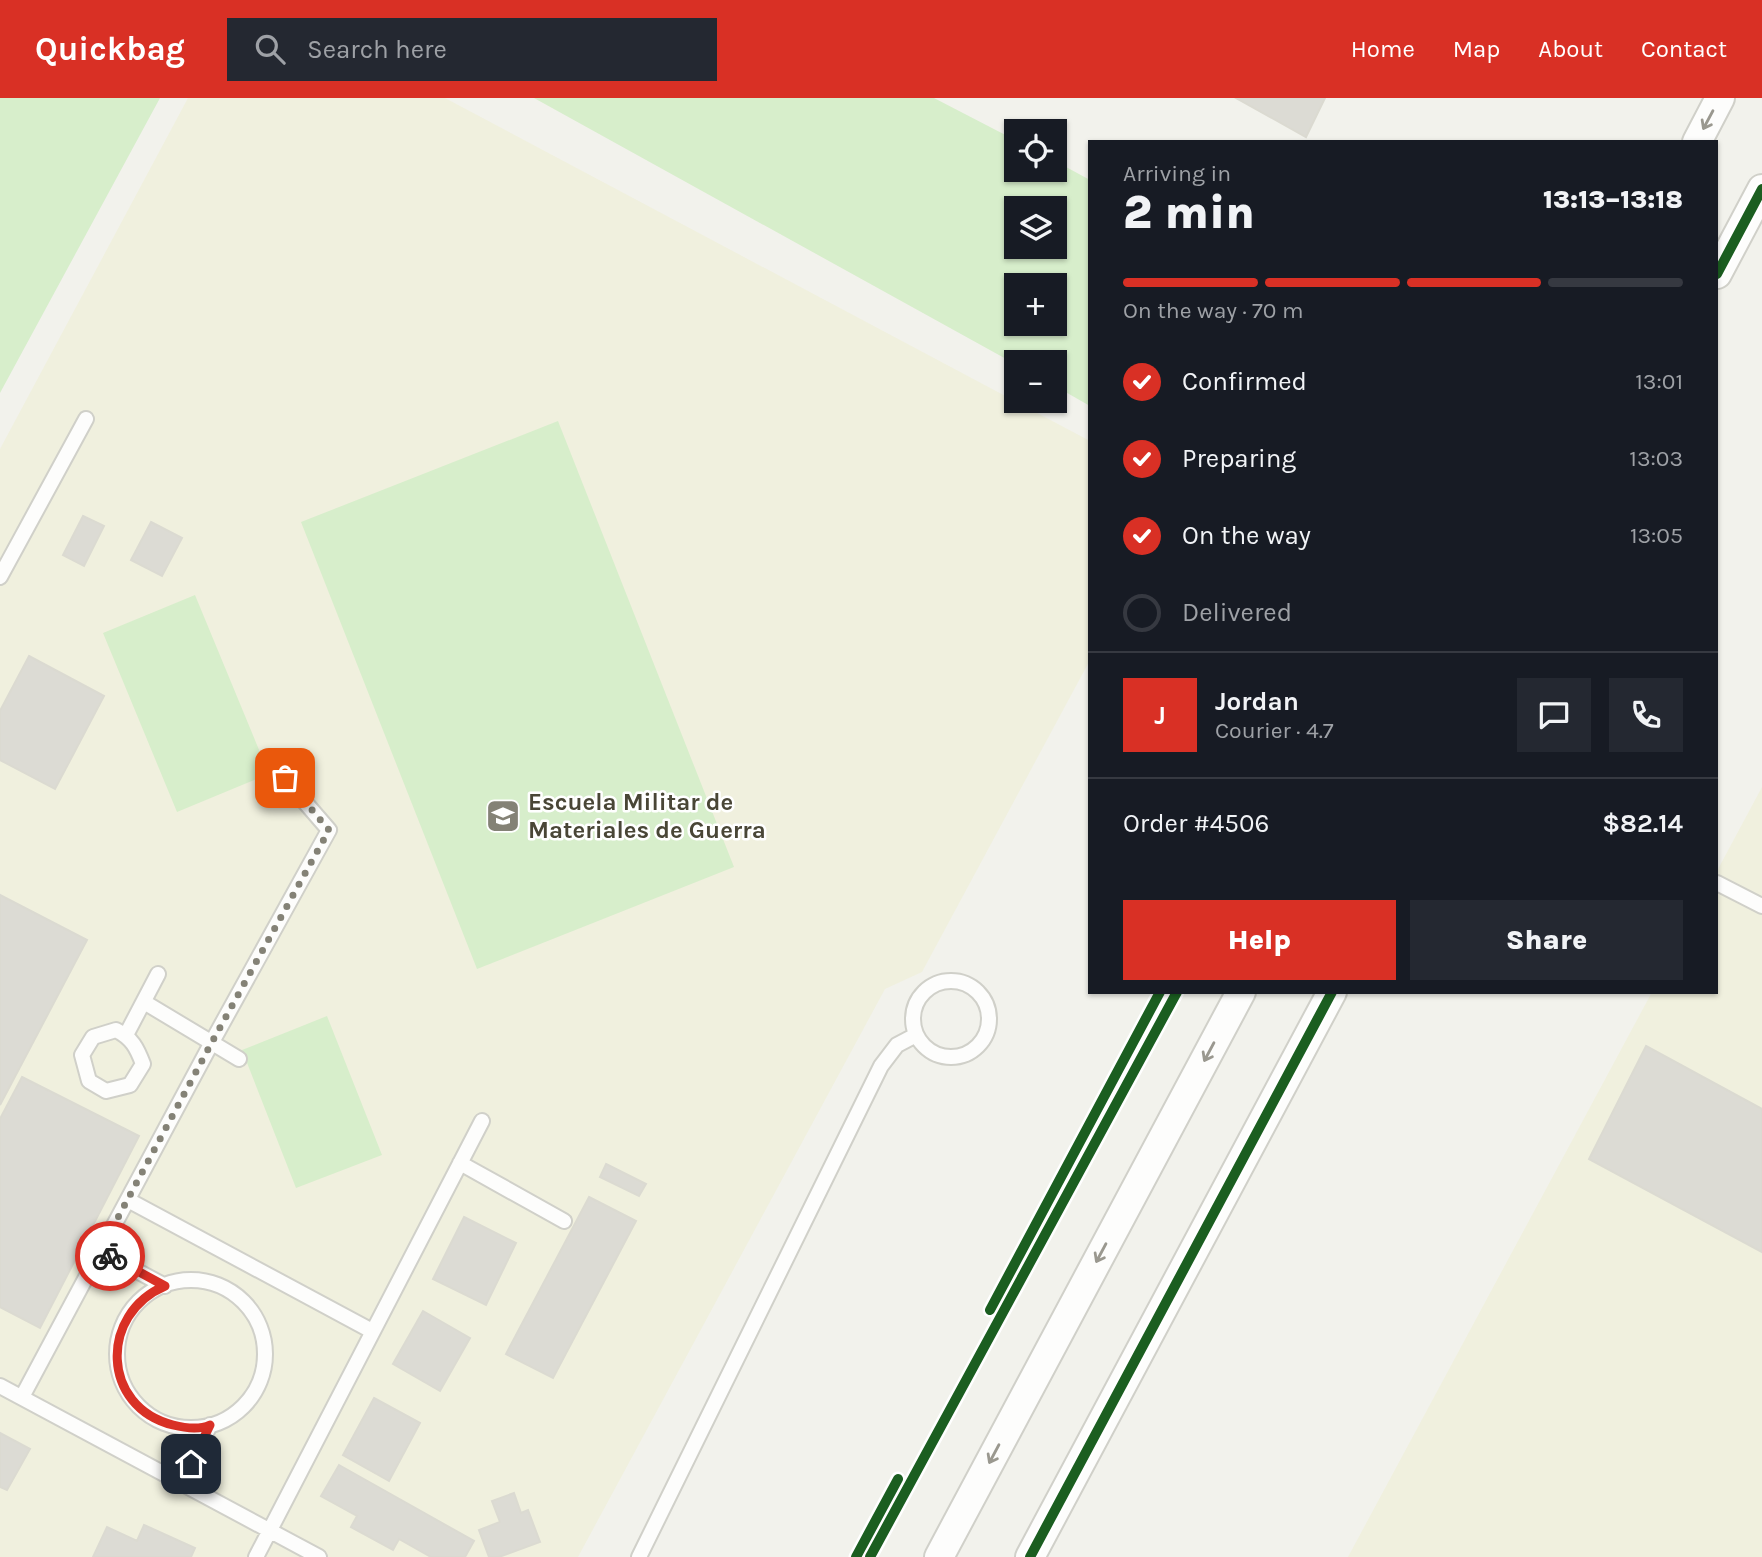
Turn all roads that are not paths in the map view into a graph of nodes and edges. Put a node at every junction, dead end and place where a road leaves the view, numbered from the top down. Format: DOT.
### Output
graph roads {
  1 [pos="1720,98"];
  2 [pos="1698,140"];
  3 [pos="1762,189"];
  4 [pos="1718,272"];
  5 [pos="86,419"];
  6 [pos="0,578"];
  7 [pos="285,778"];
  8 [pos="1718,884"];
  9 [pos="1762,906"];
  10 [pos="158,974"];
  11 [pos="1240,994"];
  12 [pos="1331,994"];
  13 [pos="144,1002"];
  14 [pos="126,1035"];
  15 [pos="916,1035"];
  16 [pos="212,1042"];
  17 [pos="239,1059"];
  18 [pos="482,1121"];
  19 [pos="460,1163"];
  20 [pos="128,1200"];
  21 [pos="564,1221"];
  22 [pos="100,1251"];
  23 [pos="165,1286"];
  24 [pos="372,1331"];
  25 [pos="0,1386"];
  26 [pos="22,1398"];
  27 [pos="210,1425"];
  28 [pos="181,1483"];
  29 [pos="269,1530"];
  30 [pos="256,1557"];
  31 [pos="319,1557"];
  32 [pos="639,1557"];
  33 [pos="939,1557"];
  34 [pos="1030,1557"];
  1 -- 2 [label="street, one-way"];
  3 -- 4 [label="street"];
  5 -- 6 [label="lane"];
  7 -- 16 [label="lane"];
  8 -- 9 [label="lane"];
  10 -- 13 [label="lane"];
  11 -- 33 [label="street, one-way"];
  12 -- 34 [label="street"];
  13 -- 14 [label="lane"];
  13 -- 16 [label="lane"];
  14 -- 14 [label="lane"];
  15 -- 15 [label="lane"];
  15 -- 32 [label="lane"];
  16 -- 17 [label="lane"];
  16 -- 20 [label="lane"];
  18 -- 19 [label="lane"];
  19 -- 21 [label="lane"];
  19 -- 24 [label="lane"];
  20 -- 22 [label="lane"];
  20 -- 24 [label="lane"];
  22 -- 23 [label="lane"];
  22 -- 26 [label="lane"];
  23 -- 27 [label="lane"];
  23 -- 27 [label="lane"];
  24 -- 29 [label="lane"];
  25 -- 26 [label="lane"];
  26 -- 28 [label="lane"];
  27 -- 28 [label="lane"];
  28 -- 29 [label="lane"];
  29 -- 30 [label="lane"];
  29 -- 31 [label="lane"];
}
